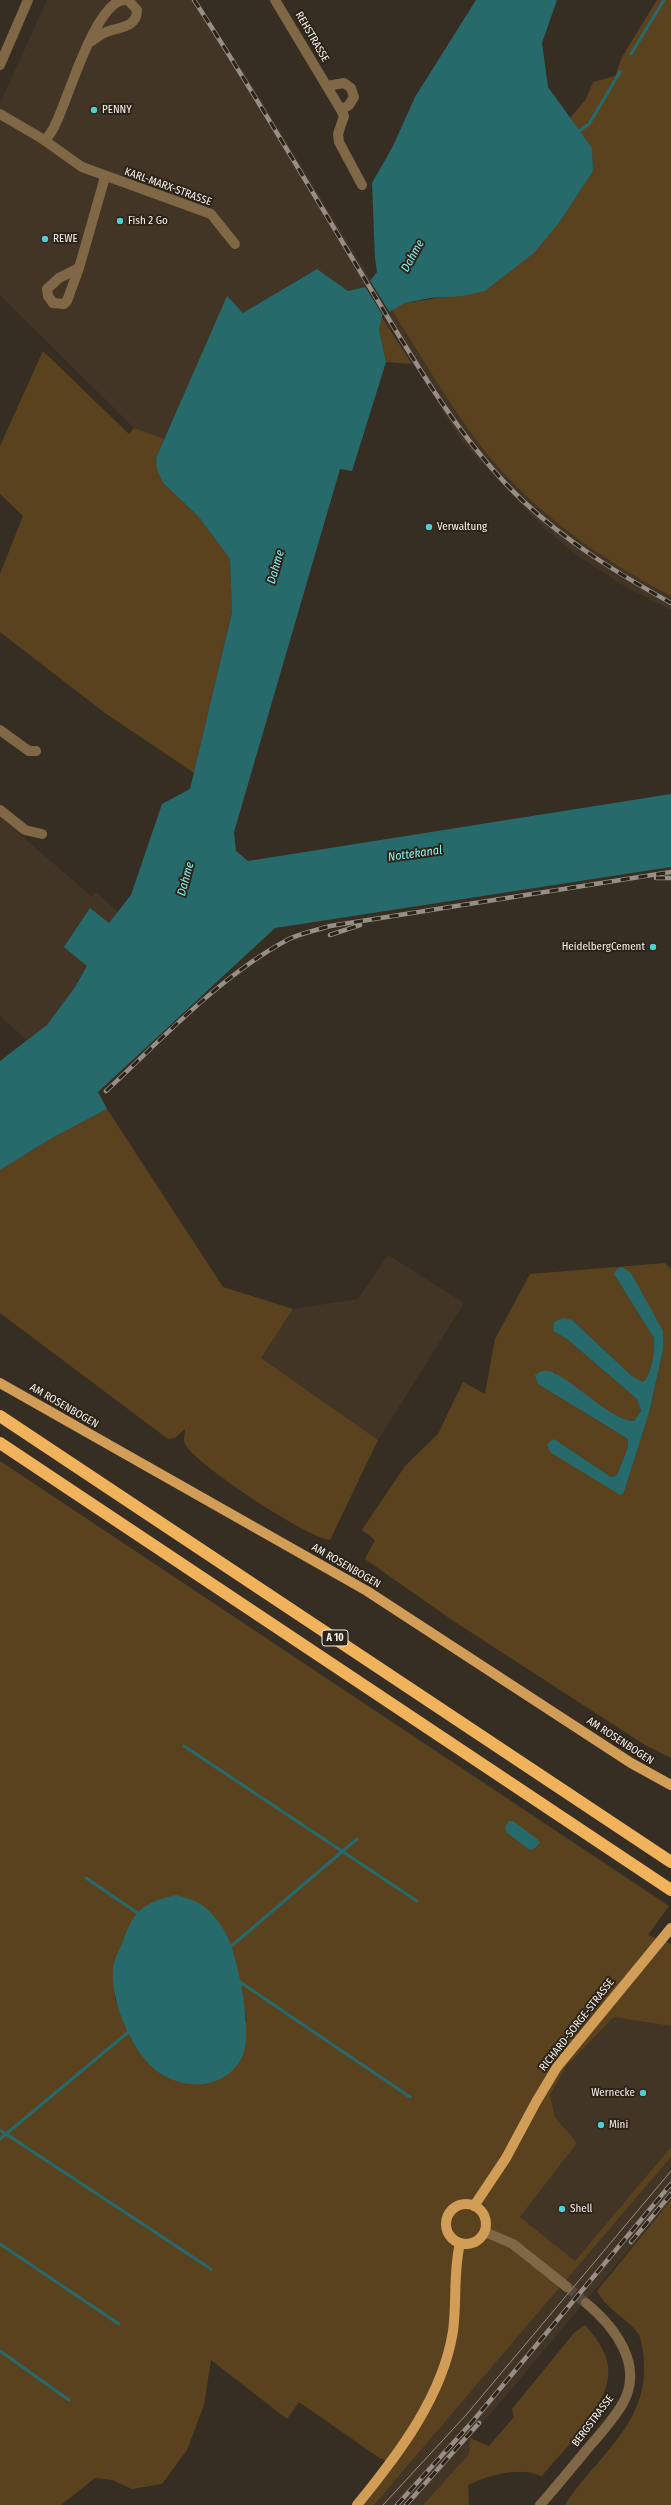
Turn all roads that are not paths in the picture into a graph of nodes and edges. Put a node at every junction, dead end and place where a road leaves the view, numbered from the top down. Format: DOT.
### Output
graph roads {
  1 [pos="28,0"];
  2 [pos="124,0"];
  3 [pos="275,0"];
  4 [pos="90,42"];
  5 [pos="0,65"];
  6 [pos="327,86"];
  7 [pos="341,110"];
  8 [pos="0,114"];
  9 [pos="45,141"];
  10 [pos="105,177"];
  11 [pos="362,185"];
  12 [pos="234,244"];
  13 [pos="79,268"];
  14 [pos="0,730"];
  15 [pos="36,751"];
  16 [pos="0,810"];
  17 [pos="42,834"];
  18 [pos="0,1383"];
  19 [pos="0,1416"];
  20 [pos="0,1444"];
  21 [pos="671,1785"];
  22 [pos="670,1861"];
  23 [pos="671,1890"];
  24 [pos="671,1928"];
  25 [pos="474,2206"];
  26 [pos="485,2232"];
  27 [pos="460,2243"];
  28 [pos="566,2287"];
  29 [pos="586,2303"];
  30 [pos="357,2505"];
  31 [pos="540,2505"];
  1 -- 5 [label="street"];
  2 -- 4 [label="street"];
  2 -- 4 [label="street"];
  3 -- 6 [label="street, REHSTRASSE"];
  4 -- 9 [label="street"];
  6 -- 7 [label="street, REHSTRASSE"];
  6 -- 7 [label="street"];
  7 -- 11 [label="street"];
  8 -- 9 [label="street, KARL-MARX-STRASSE"];
  9 -- 10 [label="street, KARL-MARX-STRASSE"];
  10 -- 12 [label="street, KARL-MARX-STRASSE"];
  10 -- 13 [label="street"];
  14 -- 15 [label="street"];
  16 -- 17 [label="street"];
  18 -- 21 [label="main road, AM ROSENBOGEN"];
  19 -- 22 [label="highway, A 10"];
  20 -- 23 [label="highway, A 10"];
  24 -- 25 [label="main road, RICHARD-SORGE-STRASSE"];
  25 -- 26 [label="main road"];
  25 -- 27 [label="main road"];
  26 -- 27 [label="main road"];
  26 -- 28 [label="street"];
  27 -- 30 [label="main road"];
  29 -- 31 [label="street, BERGSTRASSE"];
}
